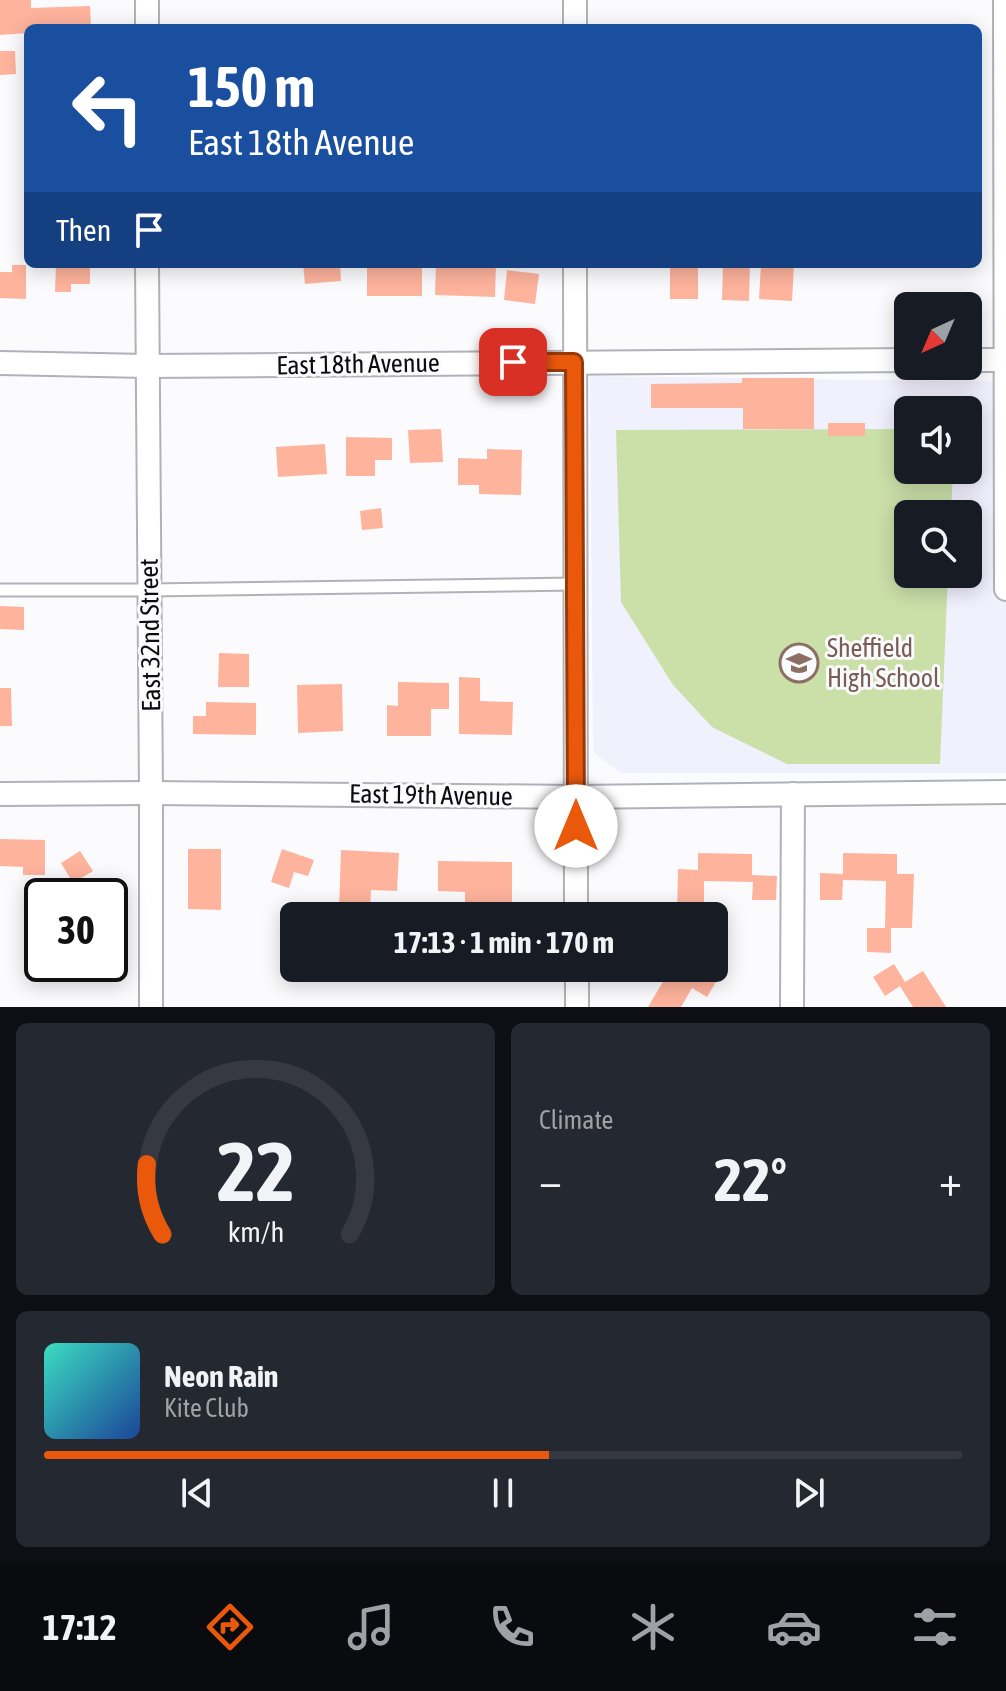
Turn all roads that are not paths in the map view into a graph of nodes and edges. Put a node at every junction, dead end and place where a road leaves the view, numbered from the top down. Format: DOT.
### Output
graph roads {
  1 [pos="147,0"];
  2 [pos="575,0"];
  3 [pos="1005,0"];
  4 [pos="147,24"];
  5 [pos="575,24"];
  6 [pos="147,268"];
  7 [pos="575,268"];
  8 [pos="894,360"];
  9 [pos="982,360"];
  10 [pos="1004,360"];
  11 [pos="574,362"];
  12 [pos="0,363"];
  13 [pos="147,366"];
  14 [pos="575,584"];
  15 [pos="1006,589"];
  16 [pos="0,590"];
  17 [pos="149,590"];
  18 [pos="1006,792"];
  19 [pos="151,793"];
  20 [pos="0,794"];
  21 [pos="793,794"];
  22 [pos="576,797"];
  23 [pos="576,902"];
  24 [pos="577,982"];
  25 [pos="151,1007"];
  26 [pos="577,1007"];
  27 [pos="792,1007"];
  1 -- 4 [label="street"];
  2 -- 5 [label="street"];
  3 -- 10 [label="street"];
  6 -- 13 [label="street, East 32nd Street"];
  7 -- 11 [label="street"];
  8 -- 11 [label="street, East 18th Avenue"];
  9 -- 10 [label="street"];
  10 -- 15 [label="street"];
  11 -- 13 [label="street, East 18th Avenue"];
  11 -- 14 [label="street"];
  12 -- 13 [label="street, East 18th Avenue"];
  13 -- 17 [label="street, East 32nd Street"];
  14 -- 17 [label="lane"];
  14 -- 22 [label="street"];
  16 -- 17 [label="lane"];
  17 -- 19 [label="street, East 32nd Street"];
  18 -- 21 [label="street, East 19th Avenue"];
  19 -- 20 [label="street, East 19th Avenue"];
  19 -- 22 [label="street, East 19th Avenue"];
  19 -- 25 [label="street, East 32nd Street"];
  21 -- 22 [label="street, East 19th Avenue"];
  21 -- 27 [label="street"];
  22 -- 23 [label="street"];
  24 -- 26 [label="street"];
}
